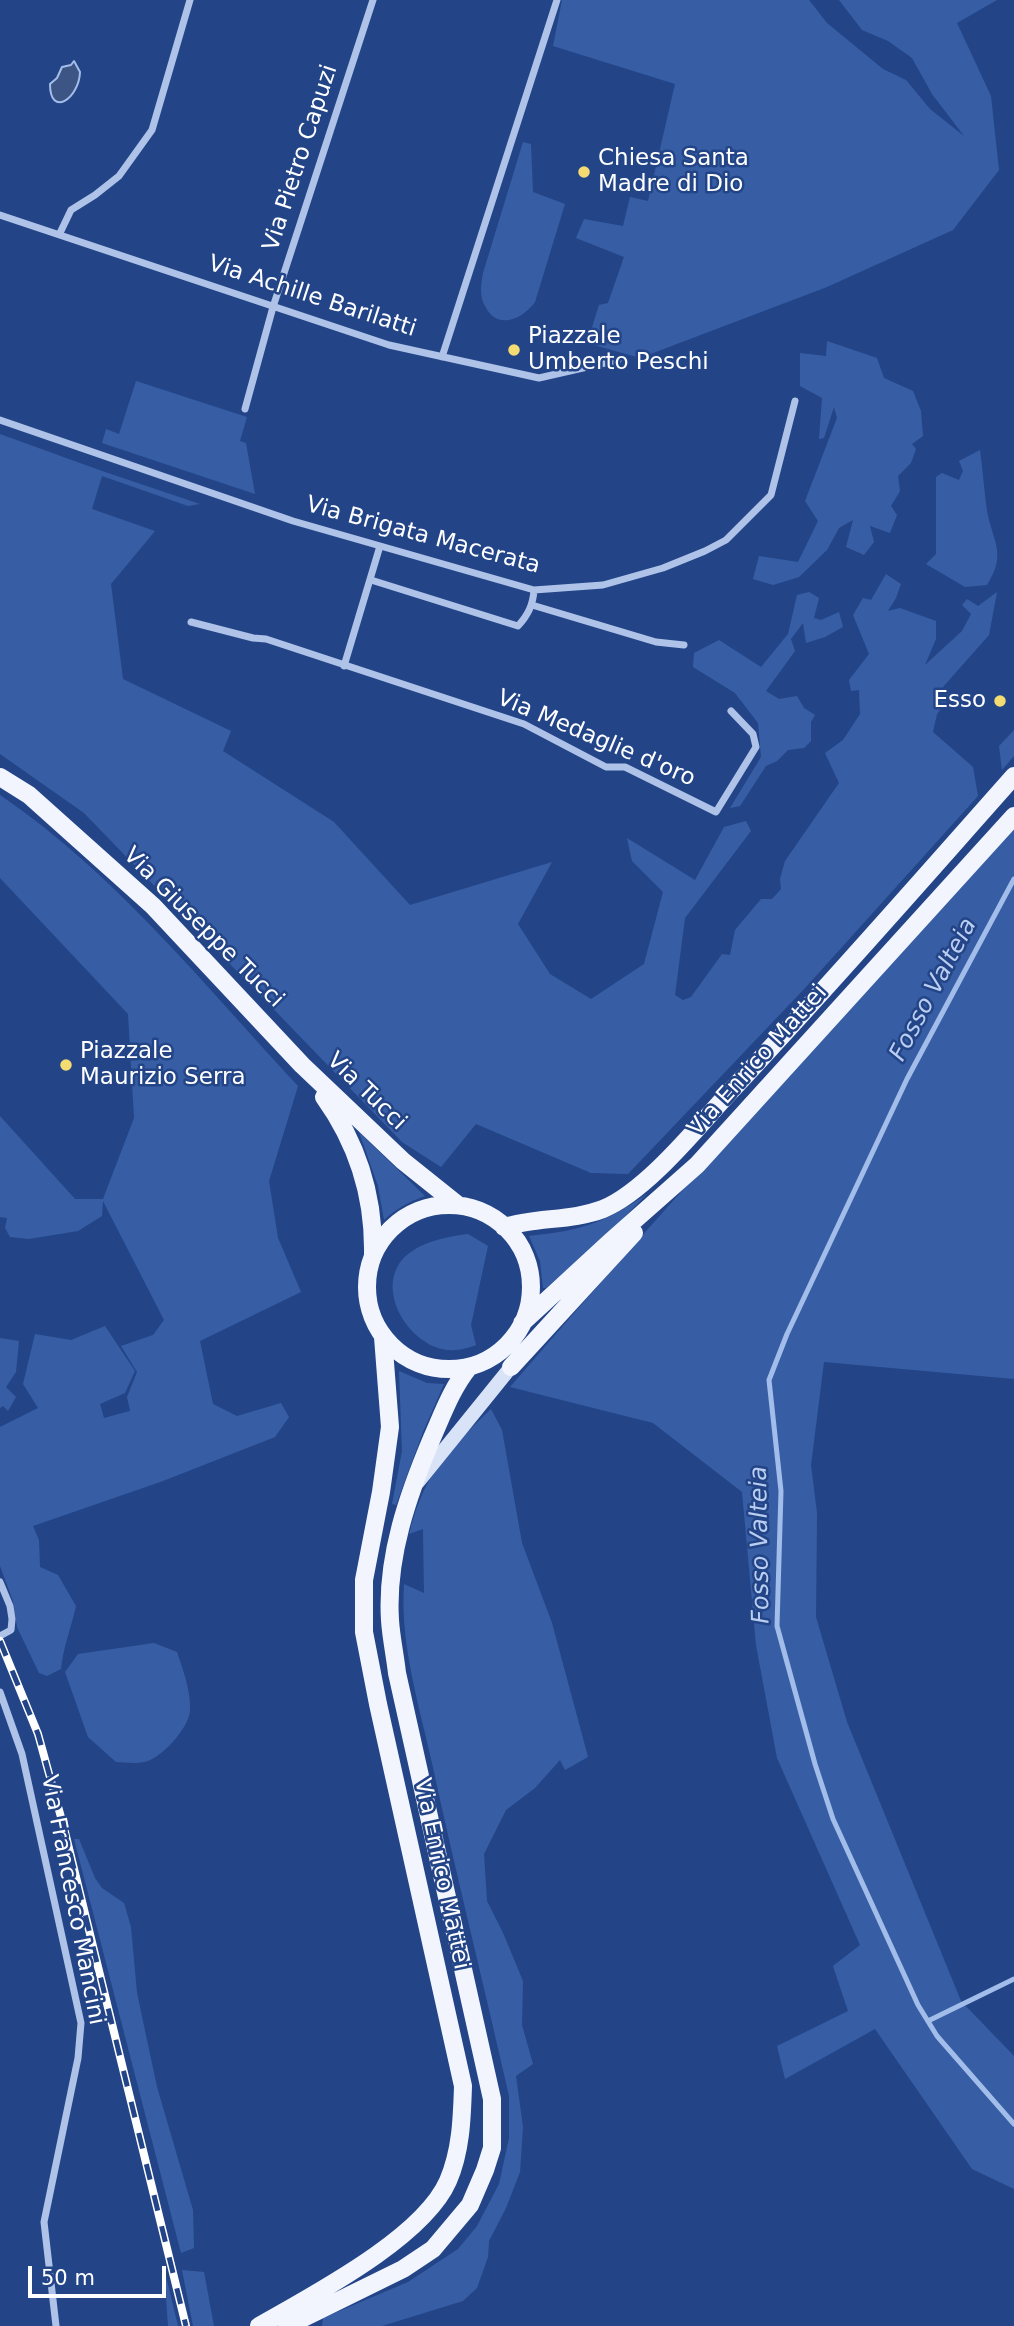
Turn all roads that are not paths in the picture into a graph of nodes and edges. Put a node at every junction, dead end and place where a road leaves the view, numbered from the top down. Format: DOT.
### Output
graph roads {
  1 [pos="190,0"];
  2 [pos="373,0"];
  3 [pos="557,0"];
  4 [pos="0,215"];
  5 [pos="60,233"];
  6 [pos="273,307"];
  7 [pos="442,357"];
  8 [pos="618,360"];
  9 [pos="795,401"];
  10 [pos="245,409"];
  11 [pos="0,420"];
  12 [pos="380,546"];
  13 [pos="371,580"];
  14 [pos="534,590"];
  15 [pos="532,605"];
  16 [pos="191,622"];
  17 [pos="684,645"];
  18 [pos="344,666"];
  19 [pos="731,711"];
  20 [pos="1014,776"];
  21 [pos="0,777"];
  22 [pos="1014,816"];
  23 [pos="302,1065"];
  24 [pos="697,1165"];
  25 [pos="458,1205"];
  26 [pos="504,1227"];
  27 [pos="373,1254"];
  28 [pos="522,1323"];
  29 [pos="383,1337"];
  30 [pos="475,1365"];
  31 [pos="511,1367"];
  32 [pos="411,1492"];
  33 [pos="0,1582"];
  34 [pos="0,1636"];
  35 [pos="0,1692"];
  36 [pos="310,2320"];
  37 [pos="56,2326"];
  38 [pos="259,2326"];
  39 [pos="287,2326"];
  1 -- 5 [label="street"];
  2 -- 6 [label="street, Via Pietro Capuzi"];
  3 -- 7 [label="street"];
  4 -- 5 [label="street, Via Achille Barilatti"];
  5 -- 6 [label="street, Via Achille Barilatti"];
  6 -- 7 [label="street, Via Achille Barilatti"];
  6 -- 10 [label="street, Via Pietro Capuzi"];
  7 -- 8 [label="street, Via Achille Barilatti"];
  9 -- 14 [label="street, Via Brigata Macerata"];
  11 -- 12 [label="street, Via Brigata Macerata"];
  12 -- 13 [label="street"];
  12 -- 14 [label="street, Via Brigata Macerata"];
  13 -- 15 [label="street"];
  13 -- 18 [label="street"];
  14 -- 15 [label="street"];
  15 -- 17 [label="street"];
  16 -- 18 [label="street, Via Medaglie d'oro"];
  18 -- 19 [label="street, Via Medaglie d'oro"];
  20 -- 26 [label="main road, Via Enrico Mattei"];
  21 -- 23 [label="main road, Via Giuseppe Tucci"];
  22 -- 24 [label="main road, Via Enrico Mattei"];
  23 -- 25 [label="main road, Via Tucci"];
  23 -- 27 [label="main road, Via Tucci"];
  24 -- 28 [label="main road, Via Enrico Mattei"];
  24 -- 31 [label="main road"];
  25 -- 26 [label="main road"];
  25 -- 27 [label="main road"];
  26 -- 28 [label="main road"];
  27 -- 29 [label="main road"];
  28 -- 30 [label="main road"];
  29 -- 30 [label="main road"];
  29 -- 38 [label="main road, Via Enrico Mattei"];
  30 -- 32 [label="main road, Via Enrico Mattei"];
  31 -- 32 [label="main road"];
  32 -- 36 [label="main road, Via Enrico Mattei"];
  33 -- 34 [label="street"];
  35 -- 37 [label="street, Via Francesco Mancini"];
  36 -- 39 [label="main road, Via Enrico Mattei"];
}
